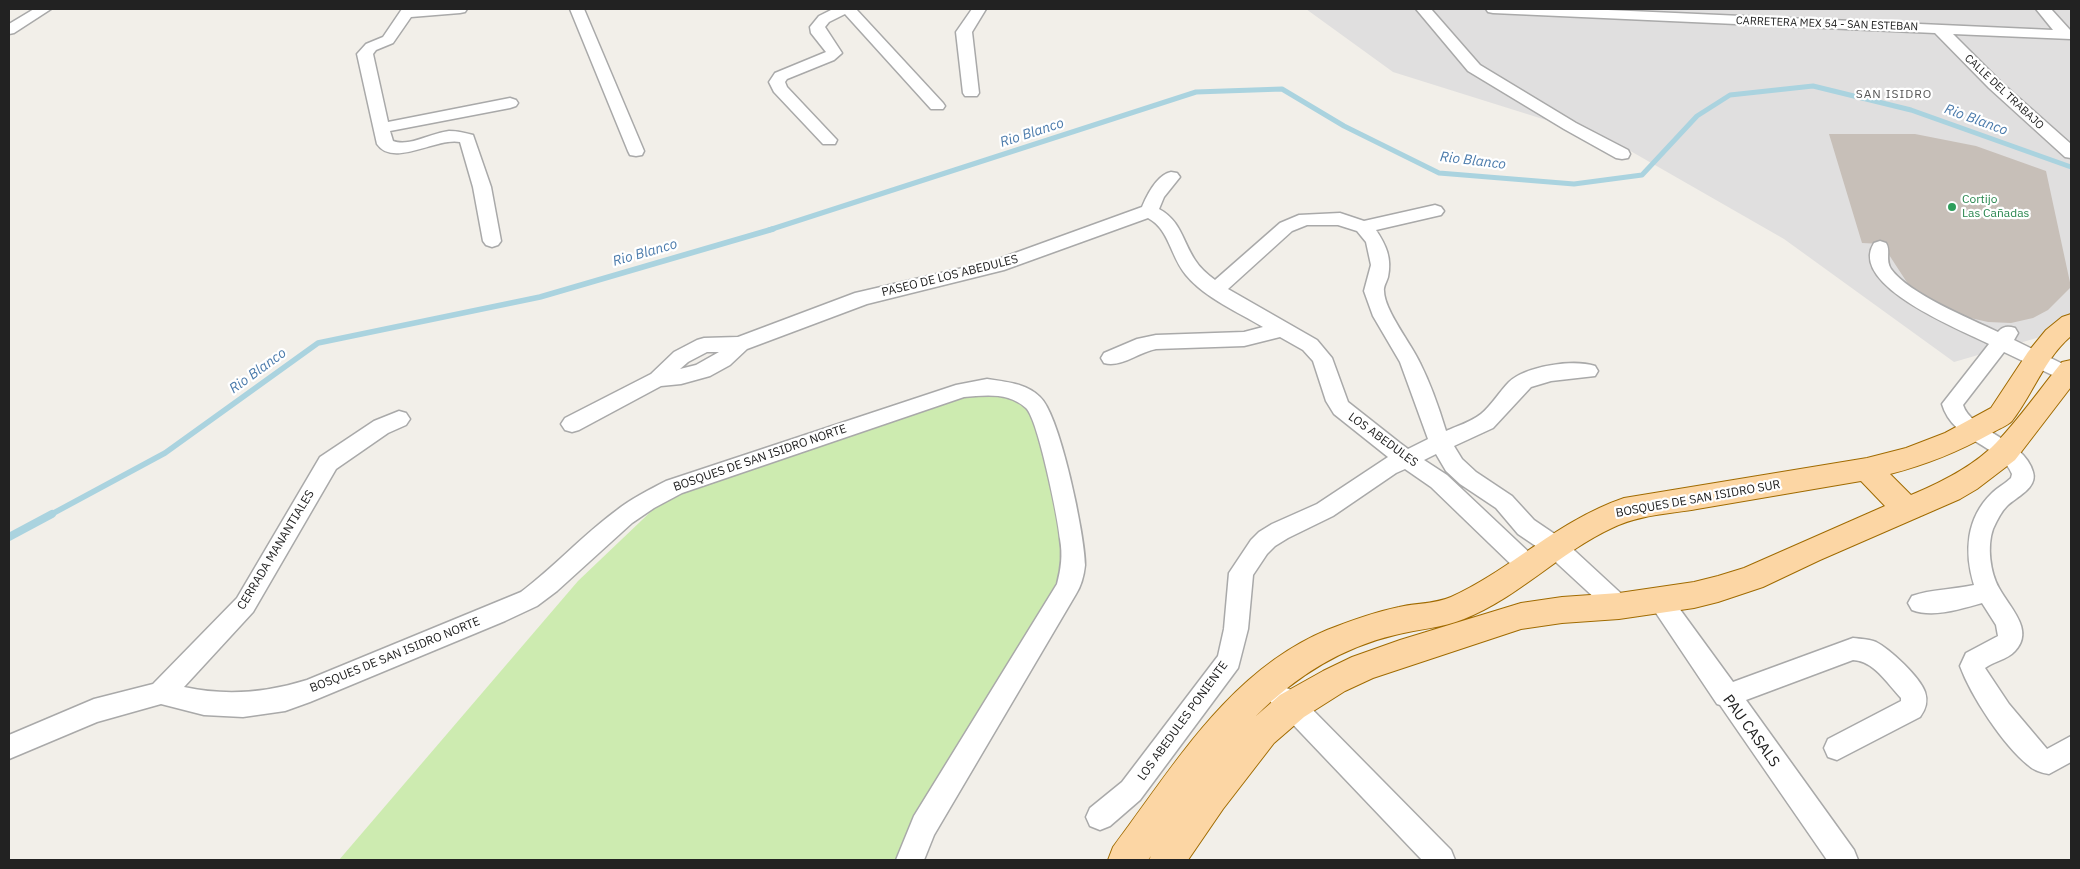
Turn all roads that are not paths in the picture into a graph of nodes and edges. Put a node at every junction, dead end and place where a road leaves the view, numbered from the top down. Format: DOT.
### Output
graph roads {
  1 [pos="44,9"];
  2 [pos="460,9"];
  3 [pos="577,9"];
  4 [pos="844,9"];
  5 [pos="848,9"];
  6 [pos="979,9"];
  7 [pos="1423,9"];
  8 [pos="1493,9"];
  9 [pos="1813,9"];
  10 [pos="2043,9"];
  11 [pos="407,11"];
  12 [pos="1678,13"];
  13 [pos="1830,24"];
  14 [pos="1939,29"];
  15 [pos="9,30"];
  16 [pos="2069,35"];
  17 [pos="971,93"];
  18 [pos="510,103"];
  19 [pos="937,106"];
  20 [pos="1586,120"];
  21 [pos="1570,126"];
  22 [pos="383,128"];
  23 [pos="829,140"];
  24 [pos="636,151"];
  25 [pos="1622,154"];
  26 [pos="2071,154"];
  27 [pos="1171,177"];
  28 [pos="1149,211"];
  29 [pos="1435,211"];
  30 [pos="1362,227"];
  31 [pos="492,241"];
  32 [pos="1880,247"];
  33 [pos="1215,290"];
  34 [pos="2071,323"];
  35 [pos="1282,330"];
  36 [pos="2005,337"];
  37 [pos="1112,358"];
  38 [pos="2037,359"];
  39 [pos="1588,371"];
  40 [pos="2069,372"];
  41 [pos="399,419"];
  42 [pos="572,424"];
  43 [pos="1976,431"];
  44 [pos="1440,443"];
  45 [pos="2005,452"];
  46 [pos="1406,458"];
  47 [pos="1867,470"];
  48 [pos="1906,509"];
  49 [pos="1554,546"];
  50 [pos="1526,564"];
  51 [pos="1988,590"];
  52 [pos="1474,600"];
  53 [pos="1660,600"];
  54 [pos="1920,603"];
  55 [pos="1619,606"];
  56 [pos="1498,622"];
  57 [pos="1263,685"];
  58 [pos="161,693"];
  59 [pos="1726,696"];
  60 [pos="1292,706"];
  61 [pos="9,747"];
  62 [pos="1837,748"];
  63 [pos="2071,748"];
  64 [pos="1100,816"];
  65 [pos="1171,837"];
  66 [pos="918,856"];
  67 [pos="1126,860"];
  68 [pos="1441,860"];
  69 [pos="1844,860"];
  1 -- 15 [label="street"];
  2 -- 11 [label="street"];
  3 -- 24 [label="street"];
  4 -- 23 [label="street"];
  5 -- 19 [label="street"];
  6 -- 17 [label="street"];
  7 -- 21 [label="street"];
  8 -- 12 [label="street, CARRETERA MEX 54 - SAN ESTEBAN"];
  9 -- 13 [label="street"];
  10 -- 16 [label="street"];
  11 -- 22 [label="street"];
  12 -- 13 [label="street, CARRETERA MEX 54 - SAN ESTEBAN"];
  13 -- 14 [label="street, CARRETERA MEX 54 - SAN ESTEBAN"];
  14 -- 16 [label="street, CARRETERA MEX 54 - SAN ESTEBAN"];
  14 -- 26 [label="street, CALLE DEL TRABAJO"];
  18 -- 22 [label="street"];
  20 -- 21 [label="street"];
  21 -- 25 [label="street"];
  22 -- 31 [label="street"];
  27 -- 28 [label="street"];
  28 -- 33 [label="street, LOS ABEDULES"];
  28 -- 42 [label="street, PASEO DE LOS ABEDULES"];
  29 -- 30 [label="street"];
  30 -- 33 [label="street"];
  30 -- 44 [label="street"];
  32 -- 36 [label="street"];
  33 -- 35 [label="street, LOS ABEDULES"];
  34 -- 38 [label="main road, BOSQUES DE SAN ISIDRO SUR"];
  35 -- 37 [label="street"];
  35 -- 46 [label="street, LOS ABEDULES"];
  36 -- 38 [label="street"];
  36 -- 43 [label="street"];
  38 -- 40 [label="street"];
  38 -- 43 [label="main road, BOSQUES DE SAN ISIDRO SUR"];
  39 -- 44 [label="street, LOS ABEDULES PONIENTE"];
  40 -- 45 [label="main road, BOSQUES DE SAN ISIDRO SUR"];
  41 -- 58 [label="street, CERRADA MANANTIALES"];
  43 -- 45 [label="street"];
  43 -- 47 [label="main road, BOSQUES DE SAN ISIDRO SUR"];
  44 -- 46 [label="street, LOS ABEDULES PONIENTE"];
  44 -- 49 [label="street"];
  45 -- 48 [label="main road, BOSQUES DE SAN ISIDRO SUR"];
  45 -- 51 [label="street"];
  46 -- 50 [label="street, LOS ABEDULES"];
  46 -- 64 [label="street, LOS ABEDULES PONIENTE"];
  47 -- 48 [label="main road"];
  47 -- 49 [label="main road, BOSQUES DE SAN ISIDRO SUR"];
  48 -- 53 [label="main road, BOSQUES DE SAN ISIDRO SUR"];
  49 -- 50 [label="main road, BOSQUES DE SAN ISIDRO SUR"];
  49 -- 55 [label="street"];
  50 -- 52 [label="main road, BOSQUES DE SAN ISIDRO SUR"];
  51 -- 54 [label="street"];
  51 -- 63 [label="street"];
  52 -- 56 [label="main road"];
  52 -- 57 [label="main road, BOSQUES DE SAN ISIDRO SUR"];
  53 -- 55 [label="main road, BOSQUES DE SAN ISIDRO SUR"];
  53 -- 59 [label="street, PAU CASALS"];
  55 -- 56 [label="main road, BOSQUES DE SAN ISIDRO SUR"];
  56 -- 60 [label="main road, BOSQUES DE SAN ISIDRO SUR"];
  57 -- 60 [label="street"];
  57 -- 65 [label="main road, BOSQUES DE SAN ISIDRO SUR"];
  58 -- 61 [label="street, BOSQUES DE SAN ISIDRO NORTE"];
  58 -- 66 [label="street, BOSQUES DE SAN ISIDRO NORTE"];
  59 -- 62 [label="street"];
  59 -- 69 [label="street, PAU CASALS"];
  60 -- 65 [label="main road, BOSQUES DE SAN ISIDRO SUR"];
  60 -- 68 [label="street"];
  65 -- 67 [label="main road, BOSQUES DE SAN ISIDRO SUR"];
}
